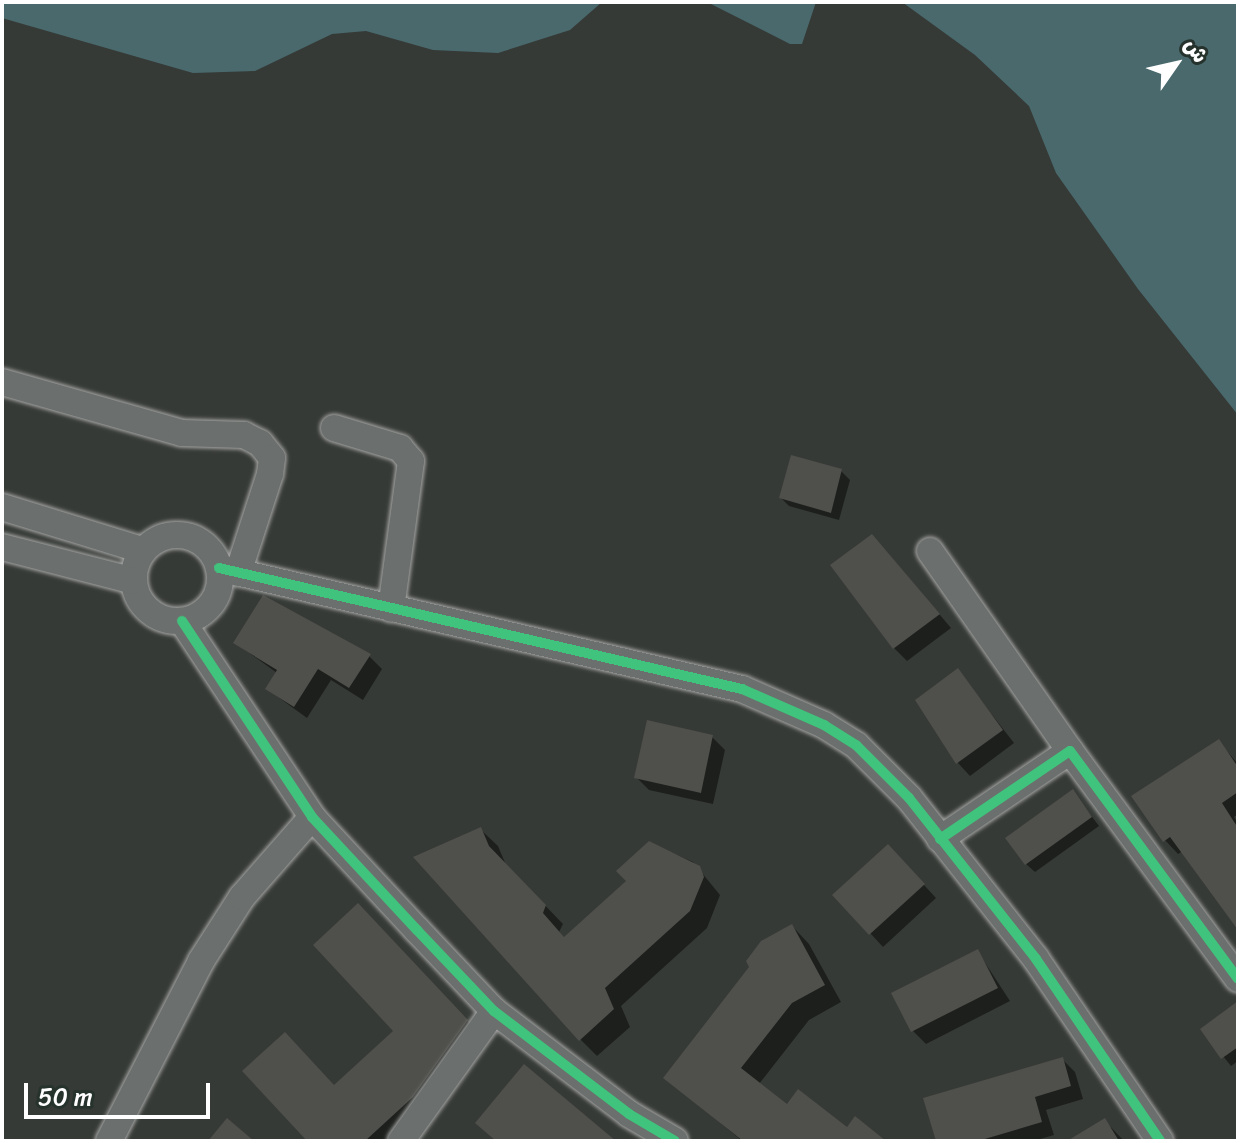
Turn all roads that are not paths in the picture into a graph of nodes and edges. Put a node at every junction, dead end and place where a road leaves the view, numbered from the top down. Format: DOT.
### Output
graph roads {
  1 [pos="2,382"];
  2 [pos="334,428"];
  3 [pos="2,507"];
  4 [pos="2,547"];
  5 [pos="142,550"];
  6 [pos="930,551"];
  7 [pos="229,570"];
  8 [pos="134,581"];
  9 [pos="391,609"];
  10 [pos="182,621"];
  11 [pos="1070,751"];
  12 [pos="312,817"];
  13 [pos="940,839"];
  14 [pos="1238,979"];
  15 [pos="494,1011"];
  16 [pos="109,1141"];
  17 [pos="401,1141"];
  18 [pos="675,1141"];
  19 [pos="1160,1141"];
  1 -- 7 [label="street"];
  2 -- 9 [label="street"];
  3 -- 5 [label="street"];
  4 -- 8 [label="street"];
  5 -- 7 [label="street"];
  5 -- 8 [label="street"];
  6 -- 11 [label="street"];
  7 -- 9 [label="street"];
  7 -- 10 [label="street"];
  8 -- 10 [label="street"];
  9 -- 13 [label="street"];
  10 -- 12 [label="street"];
  11 -- 13 [label="street"];
  11 -- 14 [label="street"];
  12 -- 15 [label="street"];
  12 -- 16 [label="street"];
  13 -- 19 [label="street"];
  15 -- 17 [label="street"];
  15 -- 18 [label="street"];
}
